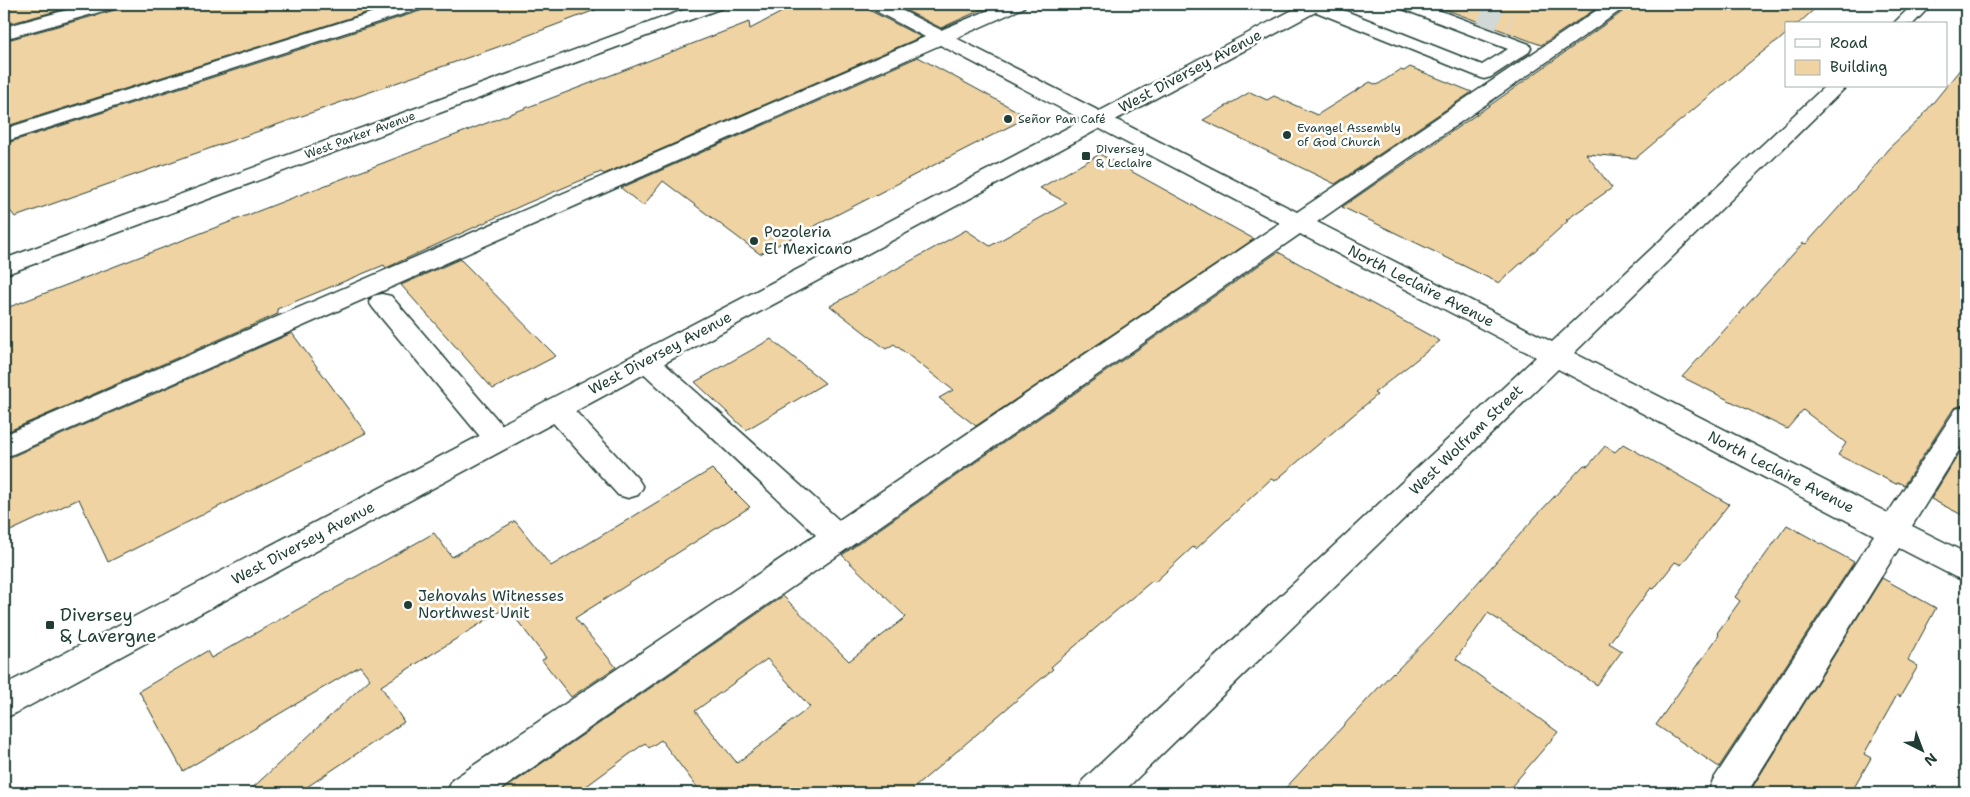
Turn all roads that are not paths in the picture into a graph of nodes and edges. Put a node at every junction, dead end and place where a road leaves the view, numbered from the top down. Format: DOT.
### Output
graph roads {
  1 [pos="108,4"];
  2 [pos="416,4"];
  3 [pos="716,4"];
  4 [pos="876,4"];
  5 [pos="1017,4"];
  6 [pos="1316,4"];
  7 [pos="1406,4"];
  8 [pos="1447,4"];
  9 [pos="1618,4"];
  10 [pos="1923,4"];
  11 [pos="1473,11"];
  12 [pos="1904,22"];
  13 [pos="4,33"];
  14 [pos="941,37"];
  15 [pos="1835,88"];
  16 [pos="1099,119"];
  17 [pos="4,136"];
  18 [pos="1299,223"];
  19 [pos="4,267"];
  20 [pos="382,302"];
  21 [pos="1554,355"];
  22 [pos="646,361"];
  23 [pos="556,408"];
  24 [pos="1966,416"];
  25 [pos="498,439"];
  26 [pos="4,447"];
  27 [pos="628,487"];
  28 [pos="1894,531"];
  29 [pos="839,538"];
  30 [pos="1966,568"];
  31 [pos="4,702"];
  32 [pos="465,793"];
  33 [pos="1096,793"];
  34 [pos="1726,793"];
  1 -- 13 [label="street"];
  2 -- 17 [label="street"];
  3 -- 19 [label="street, West Parker Avenue"];
  4 -- 14 [label="street, North Leclaire Avenue"];
  5 -- 14 [label="street"];
  6 -- 7 [label="street"];
  6 -- 16 [label="street, West Diversey Avenue"];
  8 -- 11 [label="street"];
  9 -- 18 [label="street"];
  10 -- 12 [label="street"];
  14 -- 16 [label="street, North Leclaire Avenue"];
  14 -- 26 [label="street"];
  15 -- 21 [label="street, West Wolfram Street"];
  16 -- 18 [label="street, North Leclaire Avenue"];
  16 -- 22 [label="street, West Diversey Avenue"];
  18 -- 21 [label="street, North Leclaire Avenue"];
  18 -- 29 [label="street"];
  20 -- 25 [label="street"];
  21 -- 28 [label="street, North Leclaire Avenue"];
  21 -- 33 [label="street, West Wolfram Street"];
  22 -- 23 [label="street, West Diversey Avenue"];
  22 -- 29 [label="street"];
  23 -- 25 [label="street, West Diversey Avenue"];
  23 -- 27 [label="street"];
  24 -- 28 [label="street"];
  25 -- 31 [label="street, West Diversey Avenue"];
  28 -- 30 [label="street, North Leclaire Avenue"];
  28 -- 34 [label="street"];
  29 -- 32 [label="street"];
}
